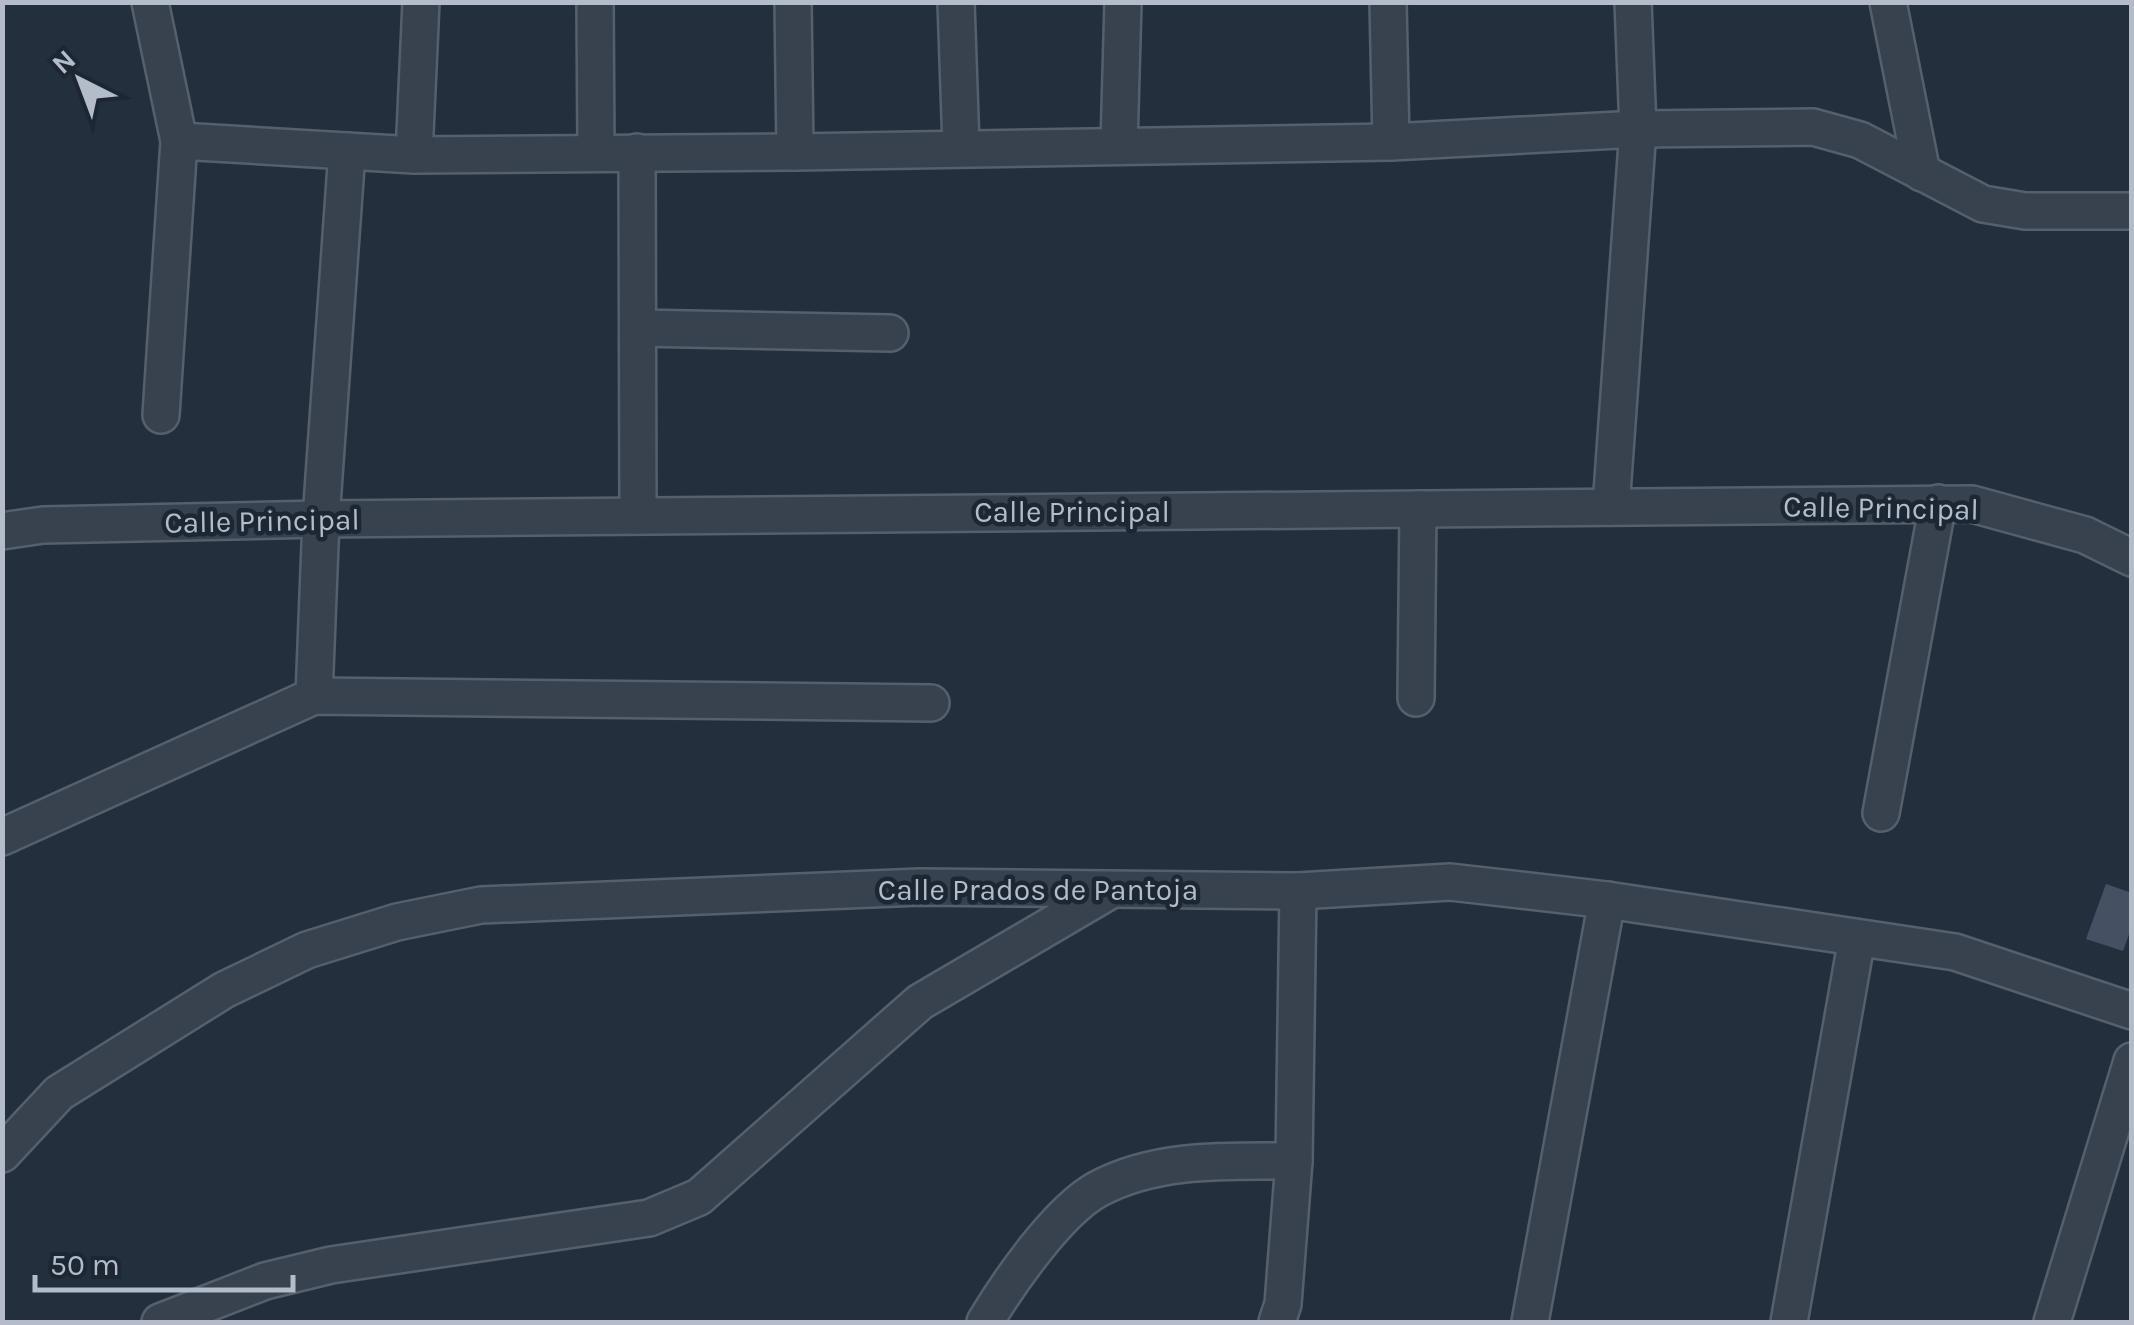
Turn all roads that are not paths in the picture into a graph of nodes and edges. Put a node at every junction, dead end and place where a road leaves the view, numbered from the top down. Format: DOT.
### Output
graph roads {
  1 [pos="150,2"];
  2 [pos="421,2"];
  3 [pos="595,2"];
  4 [pos="794,2"];
  5 [pos="956,2"];
  6 [pos="1123,2"];
  7 [pos="1388,2"];
  8 [pos="1633,2"];
  9 [pos="1888,2"];
  10 [pos="1638,130"];
  11 [pos="179,142"];
  12 [pos="1391,142"];
  13 [pos="1119,145"];
  14 [pos="961,147"];
  15 [pos="347,151"];
  16 [pos="596,152"];
  17 [pos="637,152"];
  18 [pos="795,152"];
  19 [pos="414,155"];
  20 [pos="1922,173"];
  21 [pos="2132,211"];
  22 [pos="638,328"];
  23 [pos="890,332"];
  24 [pos="161,415"];
  25 [pos="1938,504"];
  26 [pos="1612,507"];
  27 [pos="1418,510"];
  28 [pos="638,516"];
  29 [pos="321,519"];
  30 [pos="2,532"];
  31 [pos="2132,558"];
  32 [pos="314,696"];
  33 [pos="1416,698"];
  34 [pos="931,703"];
  35 [pos="1881,813"];
  36 [pos="2,837"];
  37 [pos="1112,890"];
  38 [pos="1298,892"];
  39 [pos="1607,900"];
  40 [pos="1857,938"];
  41 [pos="2132,1011"];
  42 [pos="2132,1061"];
  43 [pos="2,1154"];
  44 [pos="1294,1162"];
  45 [pos="160,1322"];
  46 [pos="985,1322"];
  47 [pos="1277,1322"];
  48 [pos="1530,1322"];
  49 [pos="1789,1322"];
  50 [pos="2052,1322"];
  1 -- 11 [label="street"];
  2 -- 19 [label="street"];
  3 -- 16 [label="street"];
  4 -- 18 [label="street"];
  5 -- 14 [label="street"];
  6 -- 13 [label="street"];
  7 -- 12 [label="street"];
  8 -- 10 [label="street"];
  9 -- 20 [label="street"];
  10 -- 12 [label="street"];
  10 -- 20 [label="street"];
  10 -- 26 [label="street"];
  11 -- 15 [label="street"];
  11 -- 24 [label="street"];
  12 -- 13 [label="street"];
  13 -- 14 [label="street"];
  14 -- 18 [label="street"];
  15 -- 19 [label="street"];
  15 -- 29 [label="street"];
  16 -- 17 [label="street"];
  16 -- 19 [label="street"];
  17 -- 18 [label="street"];
  17 -- 22 [label="street"];
  20 -- 21 [label="street"];
  22 -- 23 [label="street"];
  22 -- 28 [label="street"];
  25 -- 26 [label="street, Calle Principal"];
  25 -- 31 [label="street, Calle Principal"];
  25 -- 35 [label="street"];
  26 -- 27 [label="street, Calle Principal"];
  27 -- 28 [label="street, Calle Principal"];
  27 -- 33 [label="street"];
  28 -- 29 [label="street, Calle Principal"];
  29 -- 30 [label="street, Calle Principal"];
  29 -- 32 [label="street"];
  32 -- 34 [label="street"];
  32 -- 36 [label="street"];
  37 -- 38 [label="street, Calle Prados de Pantoja"];
  37 -- 43 [label="street, Calle Prados de Pantoja"];
  37 -- 45 [label="street"];
  38 -- 39 [label="street, Calle Prados de Pantoja"];
  38 -- 44 [label="street"];
  39 -- 40 [label="street, Calle Prados de Pantoja"];
  39 -- 48 [label="street"];
  40 -- 41 [label="street, Calle Prados de Pantoja"];
  40 -- 49 [label="street"];
  42 -- 50 [label="street"];
  44 -- 46 [label="street"];
  44 -- 47 [label="street"];
}
